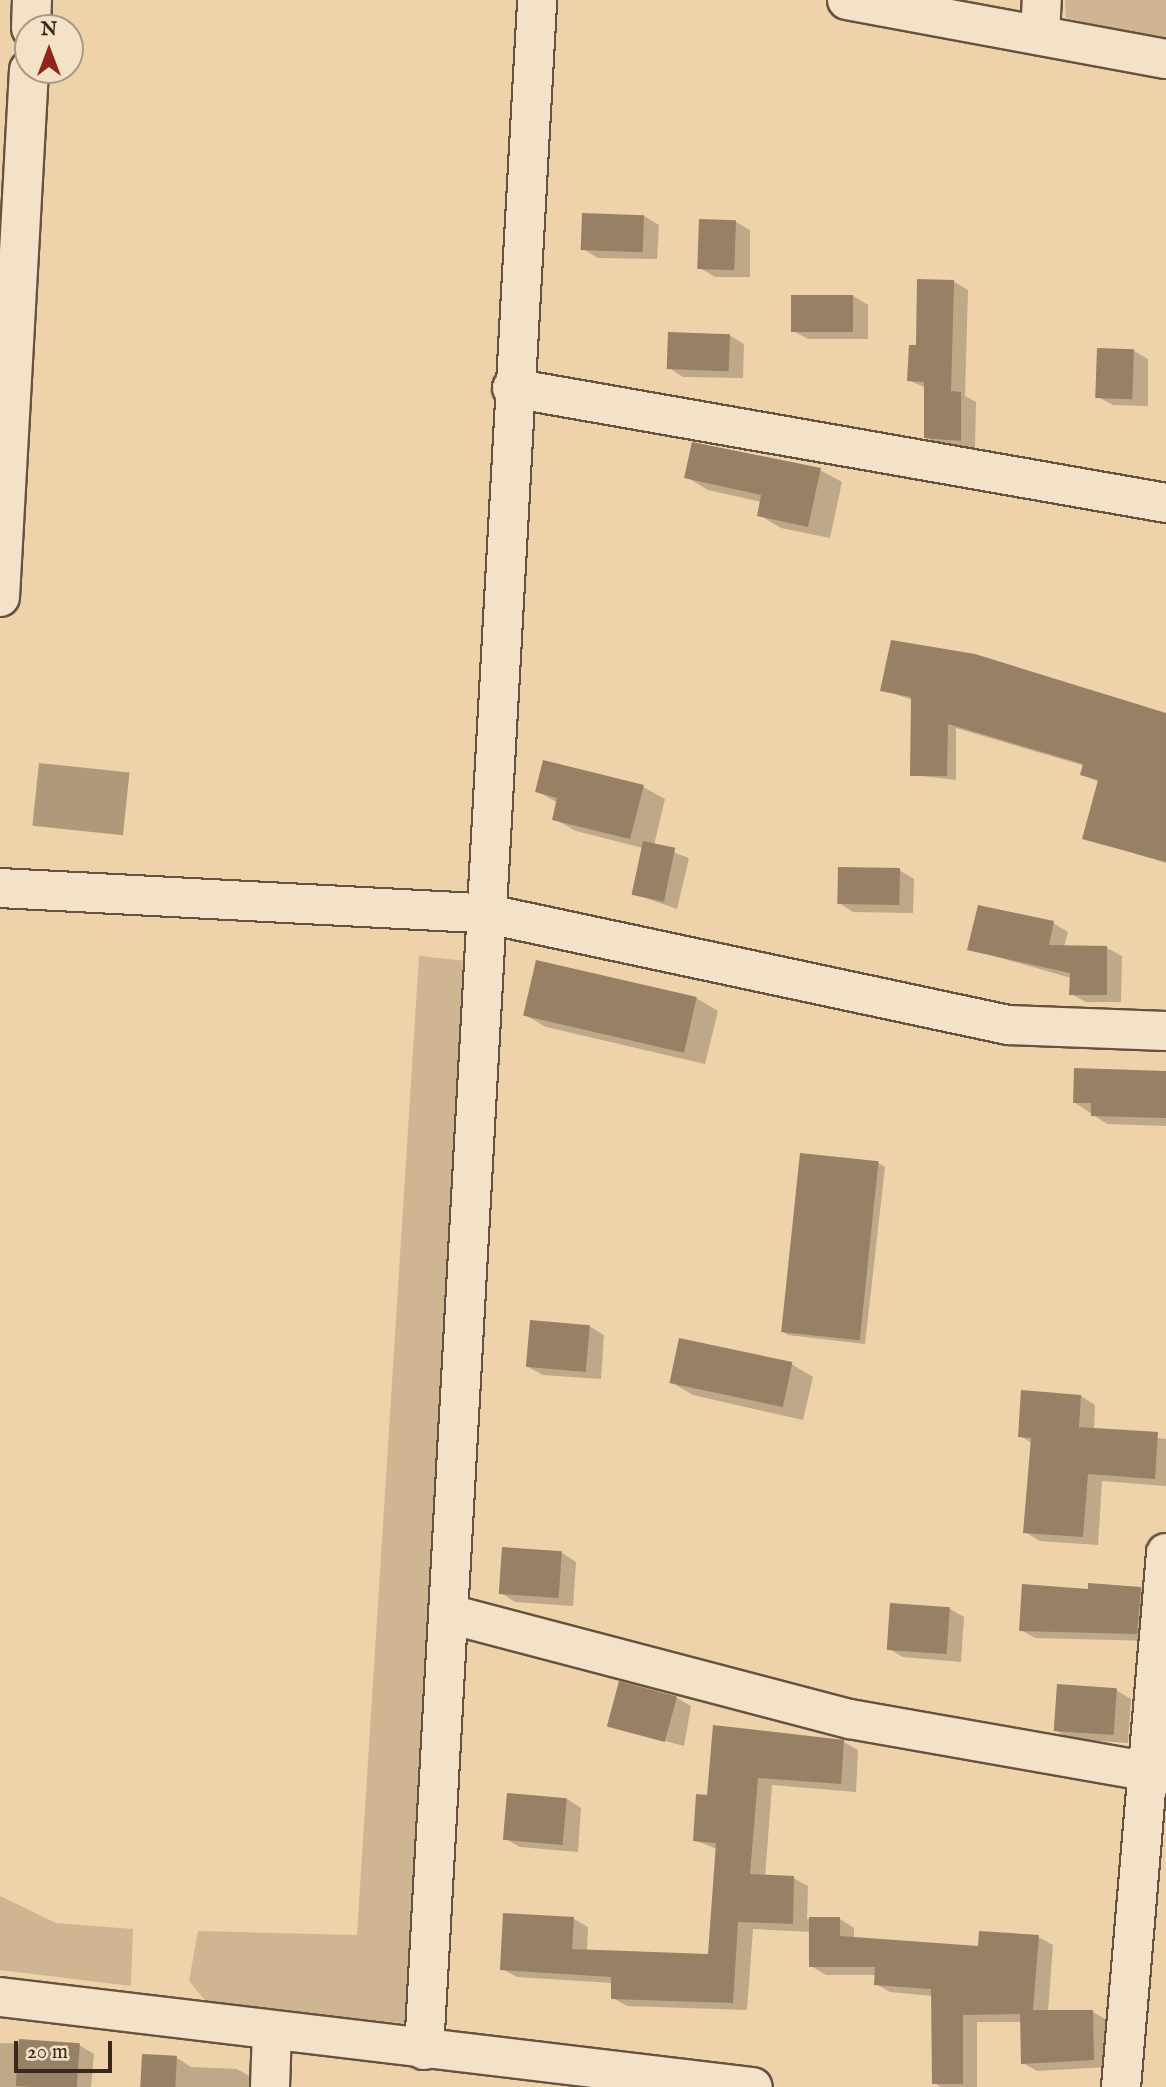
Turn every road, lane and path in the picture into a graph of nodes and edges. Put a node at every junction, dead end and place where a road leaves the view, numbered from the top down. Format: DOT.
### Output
graph roads {
  1 [pos="537,0"];
  2 [pos="847,0"];
  3 [pos="1041,17"];
  4 [pos="1166,59"];
  5 [pos="28,84"];
  6 [pos="512,388"];
  7 [pos="1166,503"];
  8 [pos="0,597"];
  9 [pos="0,888"];
  10 [pos="488,914"];
  11 [pos="1166,1031"];
  12 [pos="1166,1553"];
  13 [pos="449,1614"];
  14 [pos="1157,1774"];
  15 [pos="0,1997"];
  16 [pos="272,2031"];
  17 [pos="424,2050"];
  18 [pos="651,2082"];
  19 [pos="270,2087"];
  20 [pos="753,2087"];
  21 [pos="1121,2087"];
  1 -- 6 [label="street"];
  2 -- 3 [label="street"];
  3 -- 4 [label="street"];
  5 -- 8 [label="street"];
  6 -- 7 [label="street"];
  6 -- 10 [label="street"];
  9 -- 10 [label="street"];
  10 -- 11 [label="street"];
  10 -- 13 [label="street"];
  12 -- 14 [label="street"];
  13 -- 14 [label="street"];
  13 -- 17 [label="street"];
  14 -- 21 [label="street"];
  15 -- 16 [label="street"];
  16 -- 17 [label="street"];
  16 -- 19 [label="street"];
  17 -- 18 [label="street"];
  18 -- 20 [label="street"];
}
